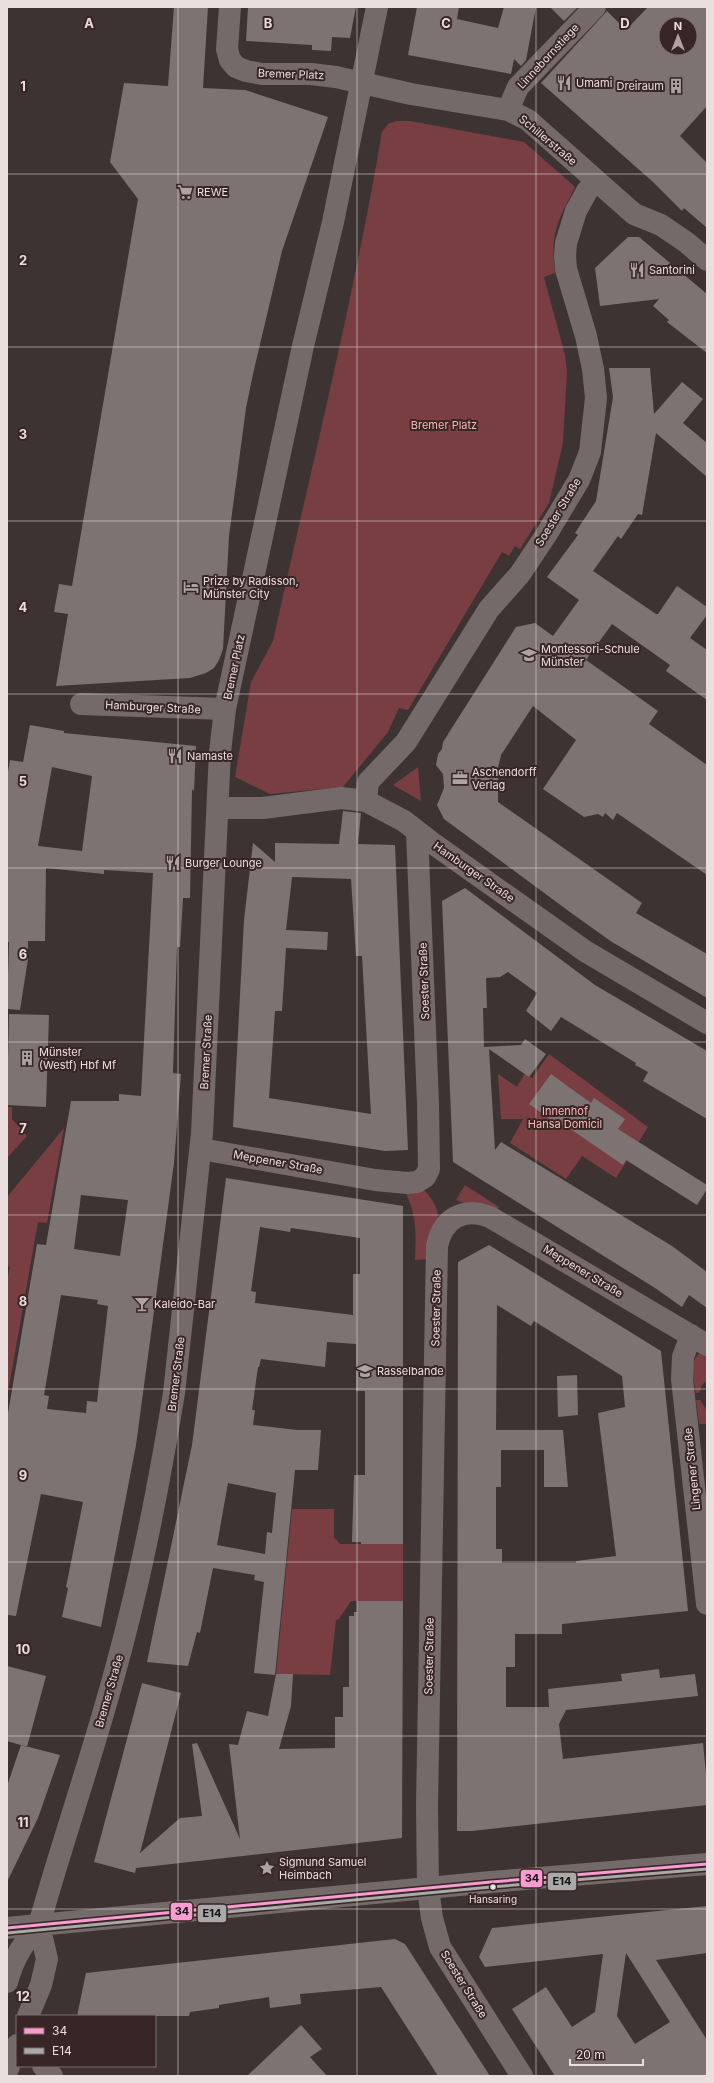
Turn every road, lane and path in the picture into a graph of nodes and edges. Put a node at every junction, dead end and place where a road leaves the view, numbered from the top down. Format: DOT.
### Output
graph roads {
  1 [pos="230,7"];
  2 [pos="377,7"];
  3 [pos="595,7"];
  4 [pos="361,82"];
  5 [pos="508,110"];
  6 [pos="595,181"];
  7 [pos="707,260"];
  8 [pos="80,704"];
  9 [pos="225,709"];
  10 [pos="366,801"];
  11 [pos="218,808"];
  12 [pos="417,832"];
  13 [pos="707,1023"];
  14 [pos="200,1149"];
  15 [pos="425,1177"];
  16 [pos="454,1217"];
  17 [pos="699,1340"];
  18 [pos="707,1604"];
  19 [pos="707,1864"];
  20 [pos="428,1888"];
  21 [pos="39,1925"];
  22 [pos="7,1928"];
  23 [pos="7,1982"];
  24 [pos="28,2015"];
  25 [pos="16,2048"];
  26 [pos="44,2067"];
  27 [pos="7,2071"];
  28 [pos="52,2076"];
  29 [pos="522,2076"];
  1 -- 4 [label="street, Bremer Platz"];
  2 -- 4 [label="street, Bremer Platz"];
  3 -- 5 [label="street, Linnebornstiege"];
  4 -- 5 [label="street, Schillerstraße"];
  4 -- 9 [label="street, Bremer Platz"];
  5 -- 6 [label="street, Schillerstraße"];
  6 -- 7 [label="street, Schillerstraße"];
  6 -- 10 [label="street, Soester Straße"];
  8 -- 9 [label="street, Hamburger Straße"];
  9 -- 11 [label="street, Bremer Platz"];
  10 -- 11 [label="street, Hamburger Straße"];
  10 -- 12 [label="street, Hamburger Straße"];
  11 -- 14 [label="street, Bremer Straße"];
  12 -- 13 [label="street, Hamburger Straße"];
  12 -- 15 [label="street, Soester Straße"];
  14 -- 15 [label="street, Meppener Straße"];
  14 -- 21 [label="street, Bremer Straße"];
  16 -- 17 [label="street, Meppener Straße"];
  16 -- 20 [label="street, Soester Straße"];
  17 -- 18 [label="street, Lingener Straße"];
  19 -- 20 [label="street"];
  20 -- 21 [label="street"];
  20 -- 29 [label="street, Soester Straße"];
  21 -- 22 [label="street"];
  21 -- 23 [label="street"];
  21 -- 24 [label="street"];
  25 -- 27 [label="street"];
  26 -- 28 [label="street"];
}
